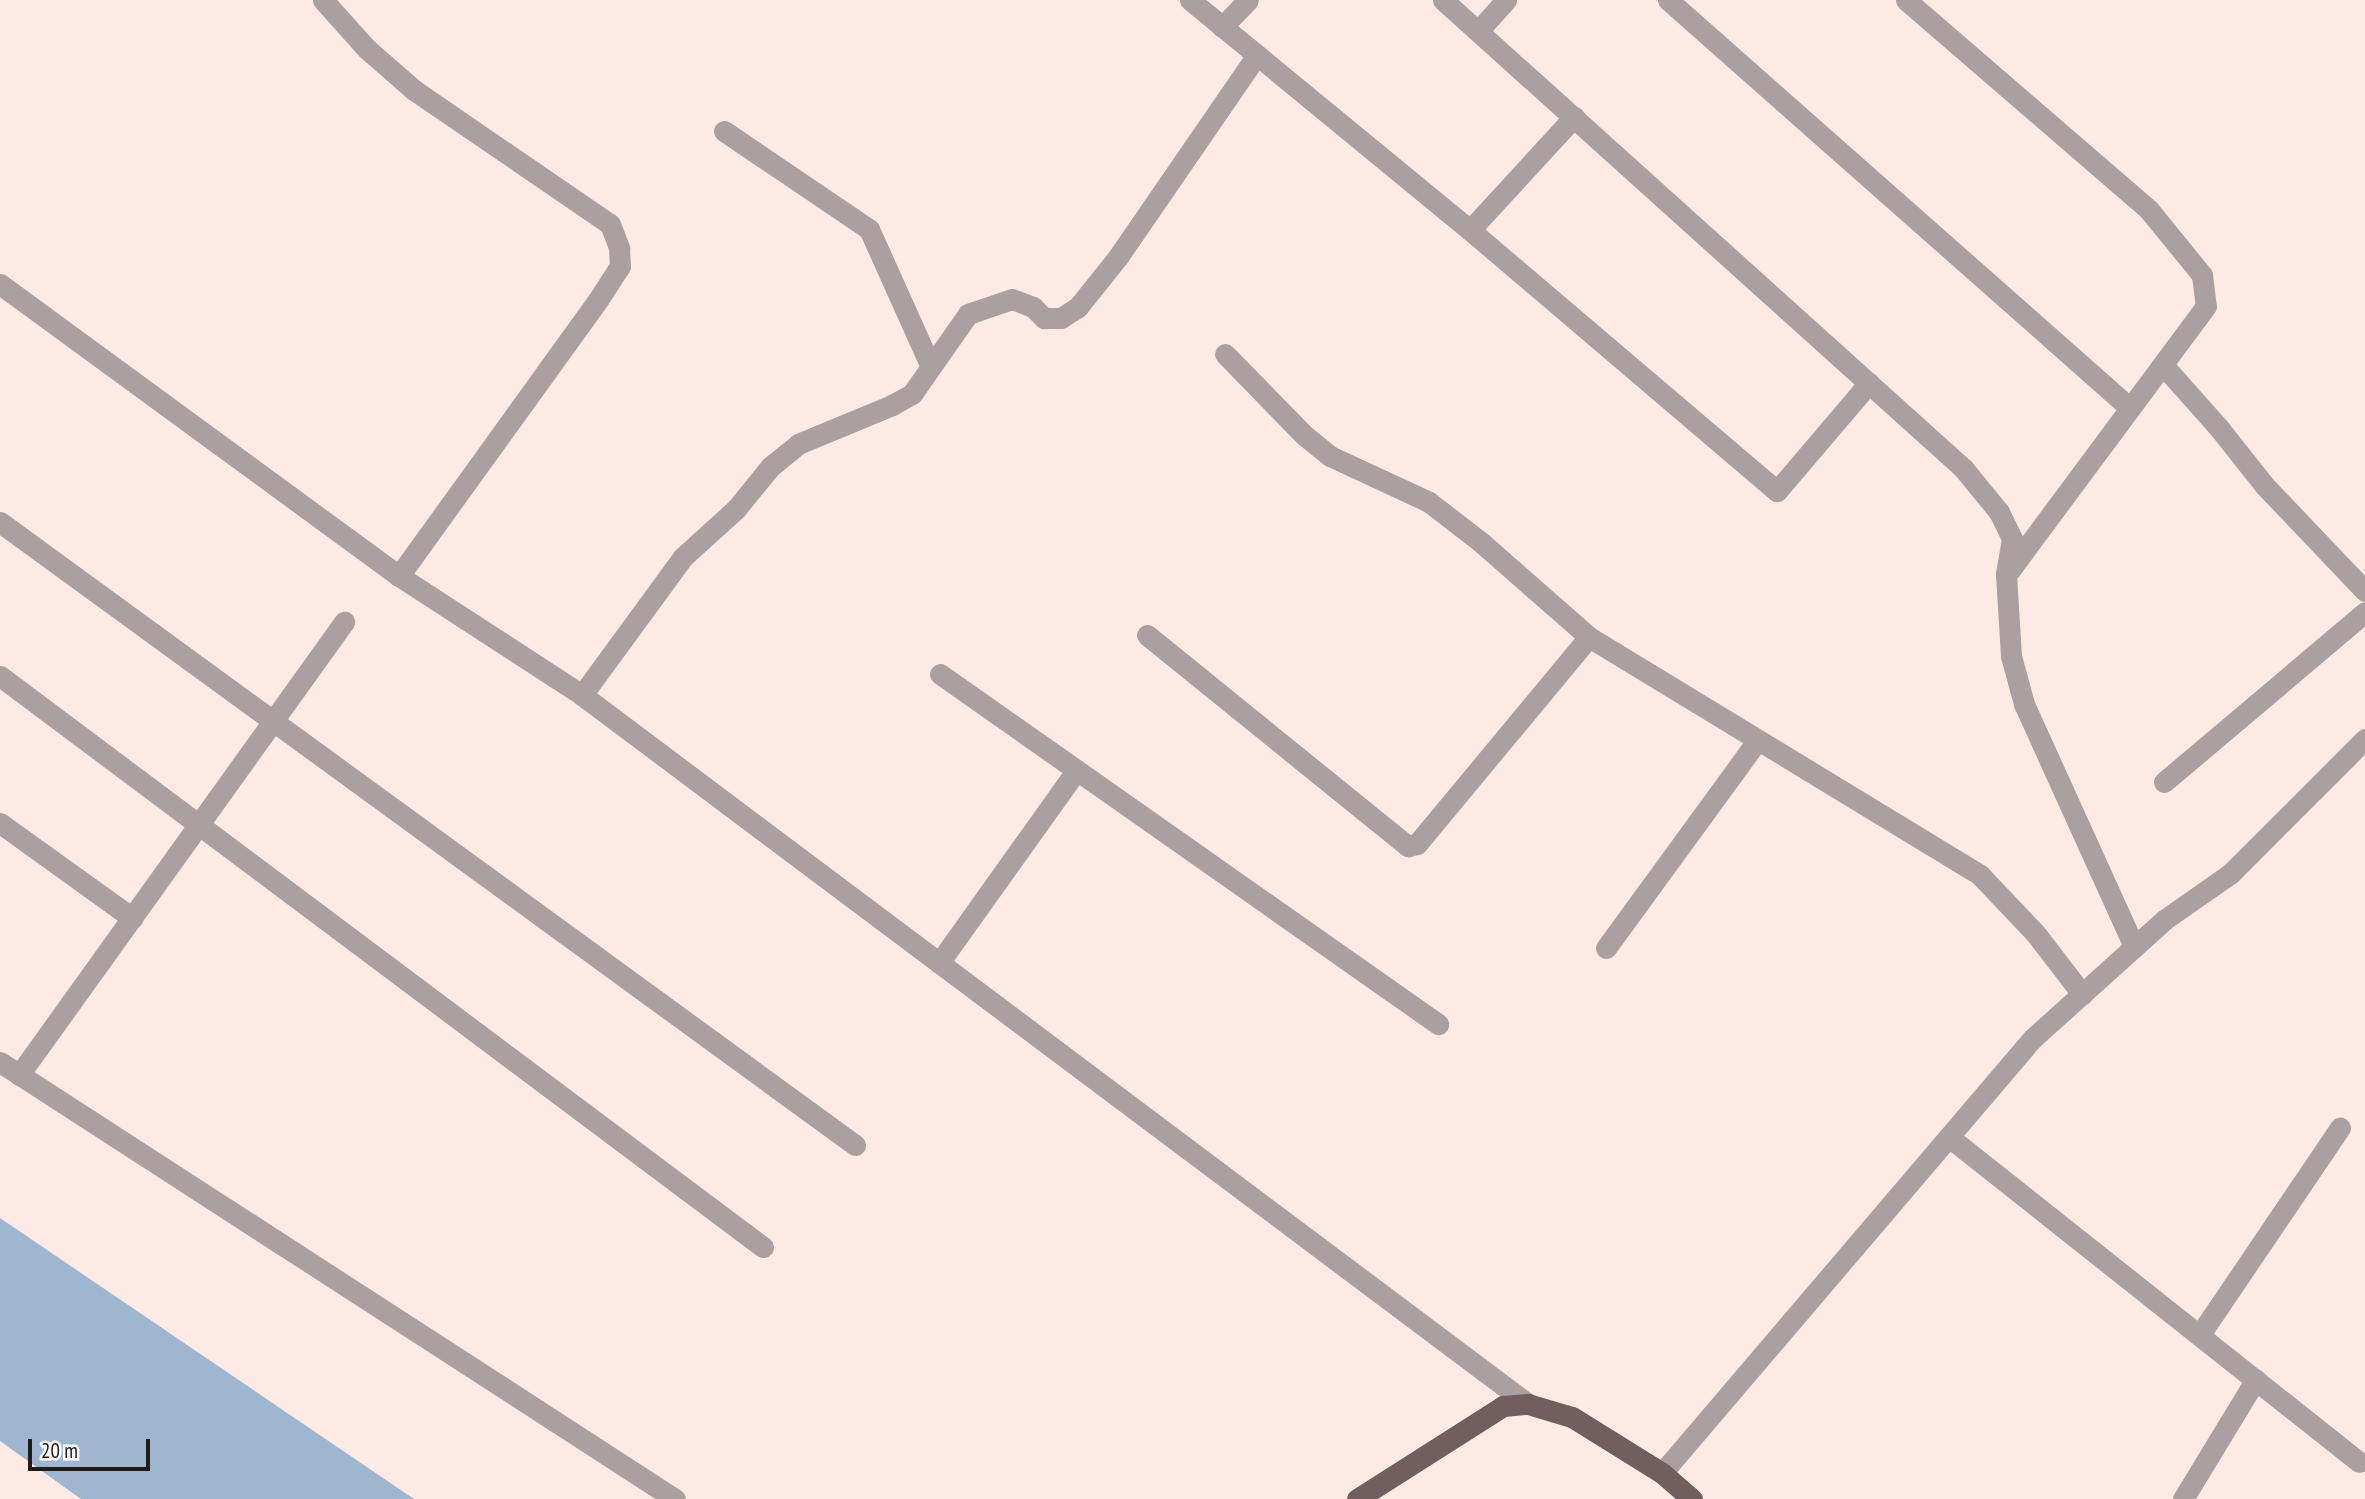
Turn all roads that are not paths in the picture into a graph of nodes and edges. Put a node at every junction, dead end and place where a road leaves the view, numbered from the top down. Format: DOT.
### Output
graph roads {
  1 [pos="323,0"];
  2 [pos="1190,0"];
  3 [pos="1248,0"];
  4 [pos="1443,0"];
  5 [pos="1506,0"];
  6 [pos="1668,0"];
  7 [pos="1906,0"];
  8 [pos="1222,27"];
  9 [pos="1478,31"];
  10 [pos="1257,55"];
  11 [pos="1574,117"];
  12 [pos="723,131"];
  13 [pos="1470,230"];
  14 [pos="0,284"];
  15 [pos="1225,354"];
  16 [pos="2162,365"];
  17 [pos="931,367"];
  18 [pos="1869,383"];
  19 [pos="2130,408"];
  20 [pos="0,522"];
  21 [pos="2006,574"];
  22 [pos="399,576"];
  23 [pos="2365,591"];
  24 [pos="2365,612"];
  25 [pos="344,622"];
  26 [pos="1147,635"];
  27 [pos="1589,637"];
  28 [pos="940,674"];
  29 [pos="0,676"];
  30 [pos="582,695"];
  31 [pos="273,721"];
  32 [pos="2365,739"];
  33 [pos="1758,741"];
  34 [pos="1076,771"];
  35 [pos="2165,782"];
  36 [pos="0,823"];
  37 [pos="198,826"];
  38 [pos="132,918"];
  39 [pos="2134,947"];
  40 [pos="1606,948"];
  41 [pos="939,964"];
  42 [pos="2082,994"];
  43 [pos="1438,1024"];
  44 [pos="0,1062"];
  45 [pos="19,1075"];
  46 [pos="2340,1128"];
  47 [pos="1949,1137"];
  48 [pos="855,1145"];
  49 [pos="763,1247"];
  50 [pos="2200,1334"];
  51 [pos="2256,1379"];
  52 [pos="1528,1404"];
  53 [pos="2359,1462"];
  54 [pos="1662,1473"];
  55 [pos="675,1499"];
  56 [pos="1357,1499"];
  57 [pos="1692,1499"];
  58 [pos="2183,1499"];
  1 -- 22 [label="street"];
  2 -- 8 [label="street"];
  3 -- 8 [label="street"];
  4 -- 9 [label="street"];
  5 -- 9 [label="street"];
  6 -- 19 [label="street"];
  7 -- 16 [label="street"];
  8 -- 10 [label="street"];
  9 -- 11 [label="street"];
  10 -- 13 [label="street"];
  10 -- 17 [label="street"];
  11 -- 13 [label="street"];
  11 -- 18 [label="street"];
  12 -- 17 [label="street"];
  13 -- 18 [label="street"];
  14 -- 22 [label="street"];
  15 -- 27 [label="street"];
  16 -- 19 [label="street"];
  16 -- 23 [label="street"];
  17 -- 30 [label="street"];
  18 -- 21 [label="street"];
  19 -- 21 [label="street"];
  20 -- 31 [label="street"];
  21 -- 39 [label="street"];
  22 -- 30 [label="street"];
  24 -- 35 [label="street"];
  25 -- 31 [label="street"];
  26 -- 27 [label="street"];
  27 -- 33 [label="street"];
  28 -- 34 [label="street"];
  29 -- 37 [label="street"];
  30 -- 41 [label="street"];
  31 -- 37 [label="street"];
  31 -- 48 [label="street"];
  32 -- 39 [label="street"];
  33 -- 40 [label="street"];
  33 -- 42 [label="street"];
  34 -- 41 [label="street"];
  34 -- 43 [label="street"];
  36 -- 38 [label="street"];
  37 -- 38 [label="street"];
  37 -- 49 [label="street"];
  38 -- 45 [label="street"];
  39 -- 42 [label="street"];
  41 -- 52 [label="street"];
  42 -- 47 [label="street"];
  44 -- 45 [label="street"];
  45 -- 55 [label="street"];
  46 -- 50 [label="street"];
  47 -- 50 [label="street"];
  47 -- 54 [label="street"];
  50 -- 51 [label="street"];
  51 -- 53 [label="street"];
  51 -- 58 [label="street"];
  52 -- 54 [label="main road"];
  52 -- 56 [label="main road"];
  54 -- 57 [label="main road"];
}
